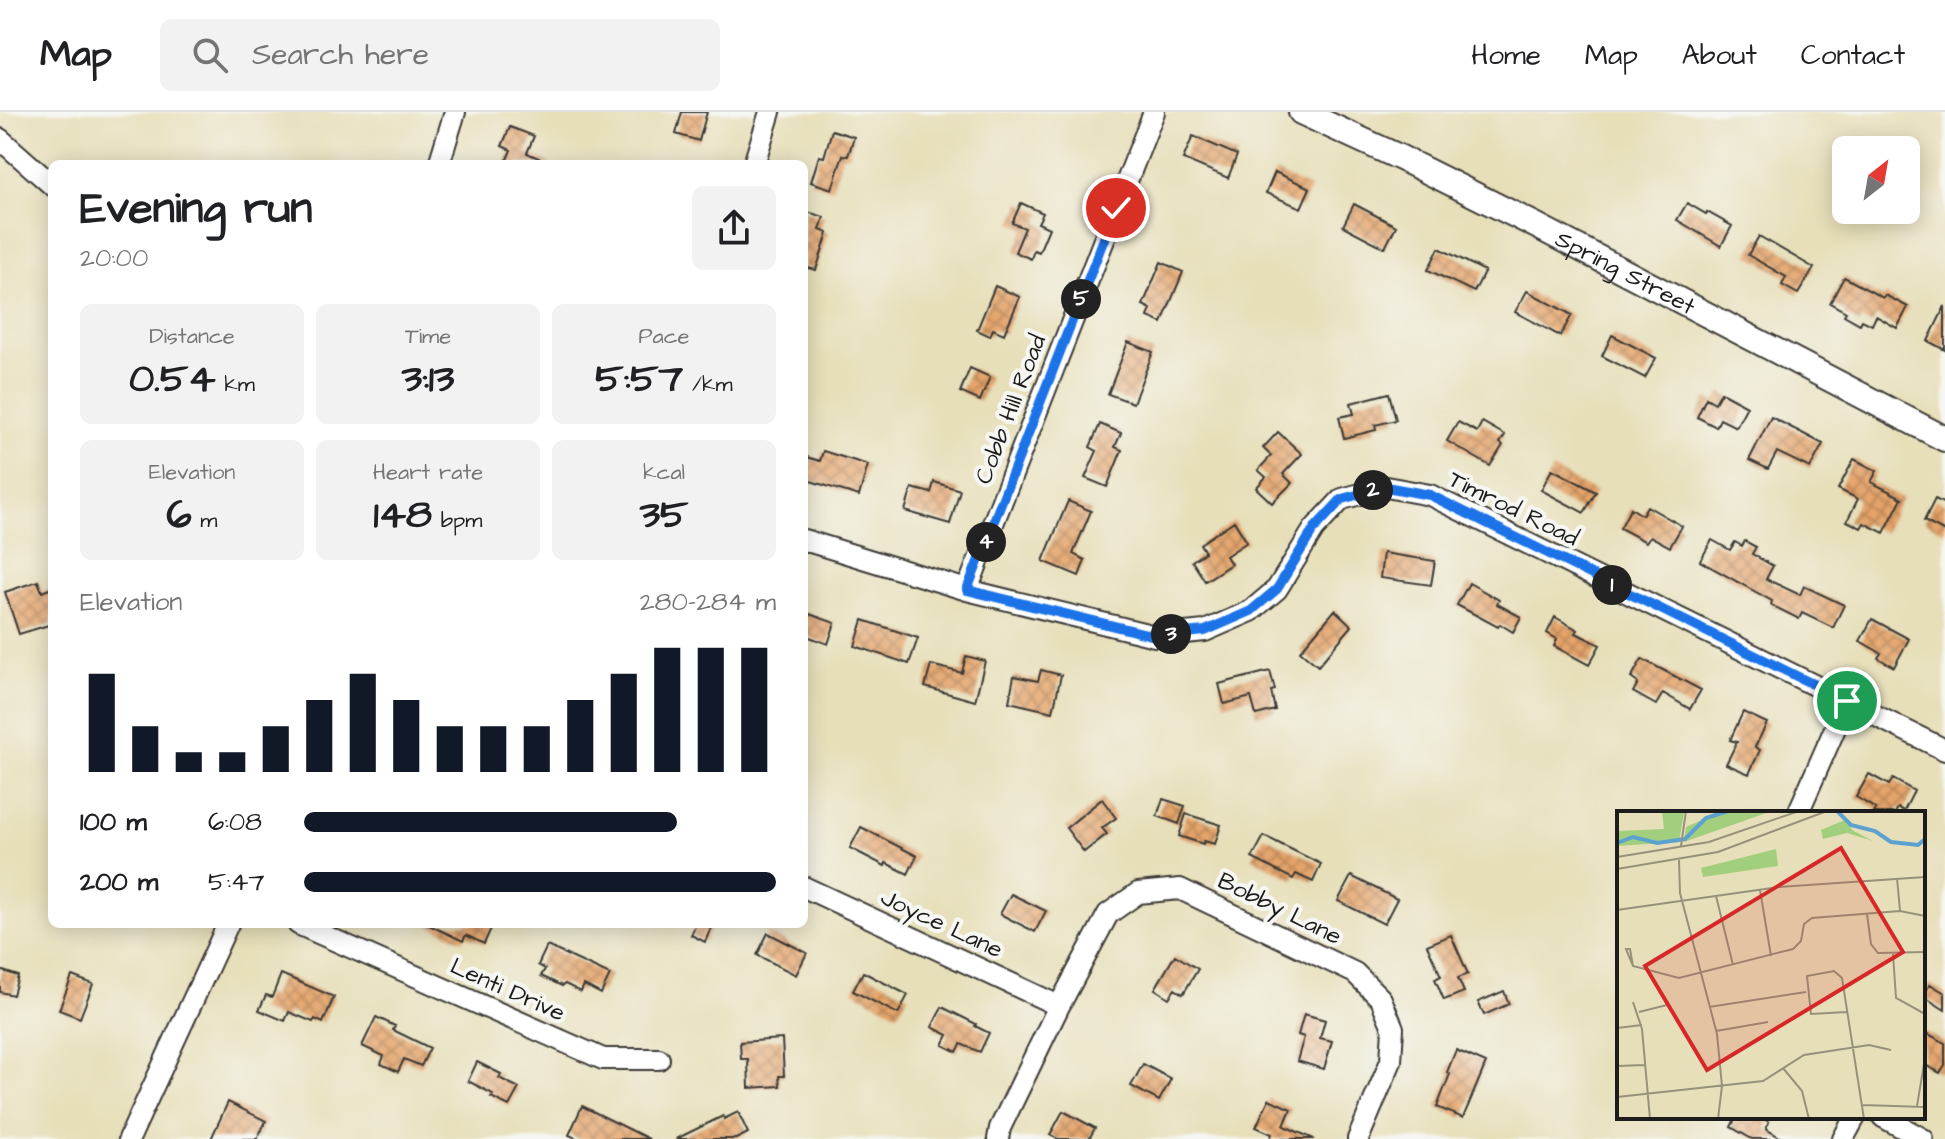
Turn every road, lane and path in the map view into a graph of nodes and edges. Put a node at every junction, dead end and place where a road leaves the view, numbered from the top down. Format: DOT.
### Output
graph roads {
  1 [pos="455,112"];
  2 [pos="770,112"];
  3 [pos="1154,112"];
  4 [pos="1301,112"];
  5 [pos="0,139"];
  6 [pos="440,160"];
  7 [pos="755,160"];
  8 [pos="48,181"];
  9 [pos="1945,439"];
  10 [pos="808,541"];
  11 [pos="967,590"];
  12 [pos="1847,701"];
  13 [pos="1945,750"];
  14 [pos="1799,811"];
  15 [pos="808,889"];
  16 [pos="226,928"];
  17 [pos="307,928"];
  18 [pos="1059,1006"];
  19 [pos="659,1059"];
  20 [pos="1854,1119"];
  21 [pos="1887,1119"];
  22 [pos="129,1139"];
  23 [pos="998,1139"];
  24 [pos="1358,1139"];
  25 [pos="1843,1139"];
  26 [pos="1923,1139"];
  1 -- 6 [label="street"];
  2 -- 7 [label="street"];
  3 -- 11 [label="street, Cobb Hill Road"];
  4 -- 9 [label="street, Spring Street"];
  5 -- 8 [label="street"];
  10 -- 11 [label="street, Timrod Road"];
  11 -- 12 [label="street, Timrod Road"];
  12 -- 13 [label="street, Timrod Road"];
  12 -- 14 [label="street"];
  15 -- 18 [label="street, Joyce Lane"];
  16 -- 22 [label="street"];
  17 -- 19 [label="street, Lenti Drive"];
  18 -- 23 [label="street, Bobby Lane"];
  18 -- 24 [label="street, Bobby Lane"];
  20 -- 25 [label="street"];
  21 -- 26 [label="street"];
}
